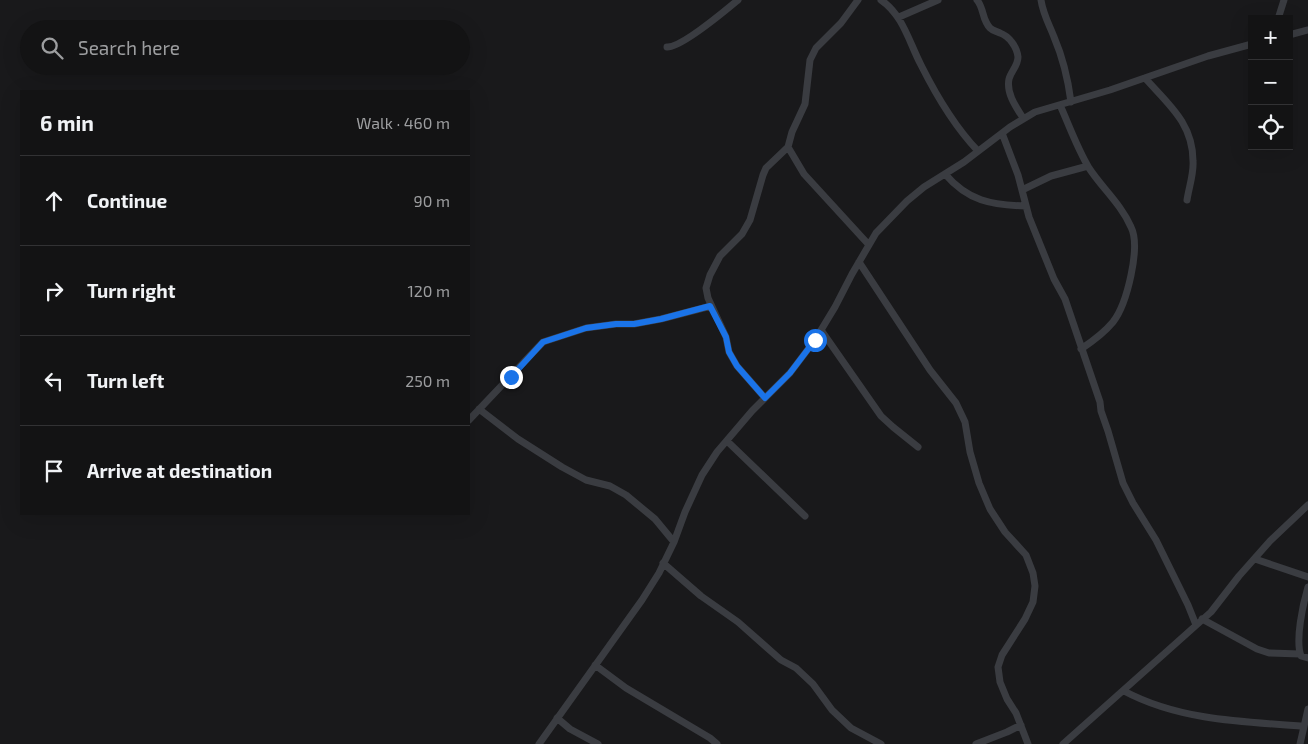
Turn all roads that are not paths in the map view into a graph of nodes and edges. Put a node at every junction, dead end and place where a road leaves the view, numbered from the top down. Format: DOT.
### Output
graph roads {
  1 [pos="738,0"];
  2 [pos="858,0"];
  3 [pos="881,0"];
  4 [pos="938,0"];
  5 [pos="977,0"];
  6 [pos="1041,0"];
  7 [pos="1284,0"];
  8 [pos="1279,15"];
  9 [pos="899,17"];
  10 [pos="1308,30"];
  11 [pos="1293,34"];
  12 [pos="1248,45"];
  13 [pos="667,47"];
  14 [pos="1145,78"];
  15 [pos="1072,102"];
  16 [pos="1060,105"];
  17 [pos="1023,118"];
  18 [pos="1002,133"];
  19 [pos="788,147"];
  20 [pos="978,150"];
  21 [pos="1088,166"];
  22 [pos="945,174"];
  23 [pos="1022,190"];
  24 [pos="1187,200"];
  25 [pos="1026,206"];
  26 [pos="869,245"];
  27 [pos="858,262"];
  28 [pos="710,306"];
  29 [pos="821,330"];
  30 [pos="1082,350"];
  31 [pos="765,398"];
  32 [pos="479,409"];
  33 [pos="470,419"];
  34 [pos="727,441"];
  35 [pos="918,447"];
  36 [pos="1308,505"];
  37 [pos="805,516"];
  38 [pos="674,542"];
  39 [pos="1255,559"];
  40 [pos="664,563"];
  41 [pos="1308,577"];
  42 [pos="1308,587"];
  43 [pos="1202,619"];
  44 [pos="1196,625"];
  45 [pos="1300,654"];
  46 [pos="1308,658"];
  47 [pos="595,665"];
  48 [pos="1124,690"];
  49 [pos="1308,709"];
  50 [pos="557,718"];
  51 [pos="1021,725"];
  52 [pos="1303,726"];
  53 [pos="539,744"];
  54 [pos="598,744"];
  55 [pos="716,744"];
  56 [pos="881,744"];
  57 [pos="976,744"];
  58 [pos="1028,744"];
  59 [pos="1063,744"];
  60 [pos="1300,744"];
  1 -- 13 [label="street"];
  2 -- 19 [label="street"];
  3 -- 9 [label="street"];
  4 -- 9 [label="street"];
  5 -- 17 [label="street"];
  6 -- 15 [label="street"];
  7 -- 8 [label="street"];
  9 -- 20 [label="street"];
  10 -- 11 [label="street"];
  12 -- 14 [label="street"];
  14 -- 15 [label="street"];
  14 -- 24 [label="street"];
  15 -- 16 [label="street"];
  16 -- 17 [label="street"];
  16 -- 21 [label="street"];
  17 -- 18 [label="street"];
  18 -- 20 [label="street"];
  18 -- 23 [label="street"];
  19 -- 26 [label="street"];
  19 -- 28 [label="street"];
  20 -- 22 [label="street"];
  21 -- 23 [label="street"];
  21 -- 30 [label="street"];
  22 -- 25 [label="street"];
  22 -- 26 [label="street"];
  23 -- 25 [label="street"];
  25 -- 30 [label="street"];
  26 -- 27 [label="street"];
  27 -- 29 [label="street"];
  27 -- 51 [label="street"];
  28 -- 31 [label="street"];
  28 -- 32 [label="street"];
  29 -- 31 [label="street"];
  29 -- 35 [label="street"];
  30 -- 44 [label="street"];
  31 -- 34 [label="street"];
  32 -- 33 [label="street"];
  32 -- 38 [label="street"];
  34 -- 37 [label="street"];
  34 -- 38 [label="street"];
  36 -- 39 [label="street"];
  38 -- 40 [label="street"];
  39 -- 41 [label="street"];
  39 -- 43 [label="street"];
  40 -- 47 [label="street"];
  40 -- 56 [label="street"];
  42 -- 45 [label="street"];
  43 -- 44 [label="street"];
  43 -- 45 [label="street"];
  44 -- 48 [label="street"];
  45 -- 46 [label="street"];
  47 -- 50 [label="street"];
  47 -- 55 [label="street"];
  48 -- 52 [label="street"];
  48 -- 59 [label="street"];
  49 -- 52 [label="street"];
  50 -- 53 [label="street"];
  50 -- 54 [label="street"];
  51 -- 57 [label="street"];
  51 -- 58 [label="street"];
  52 -- 60 [label="street"];
}
